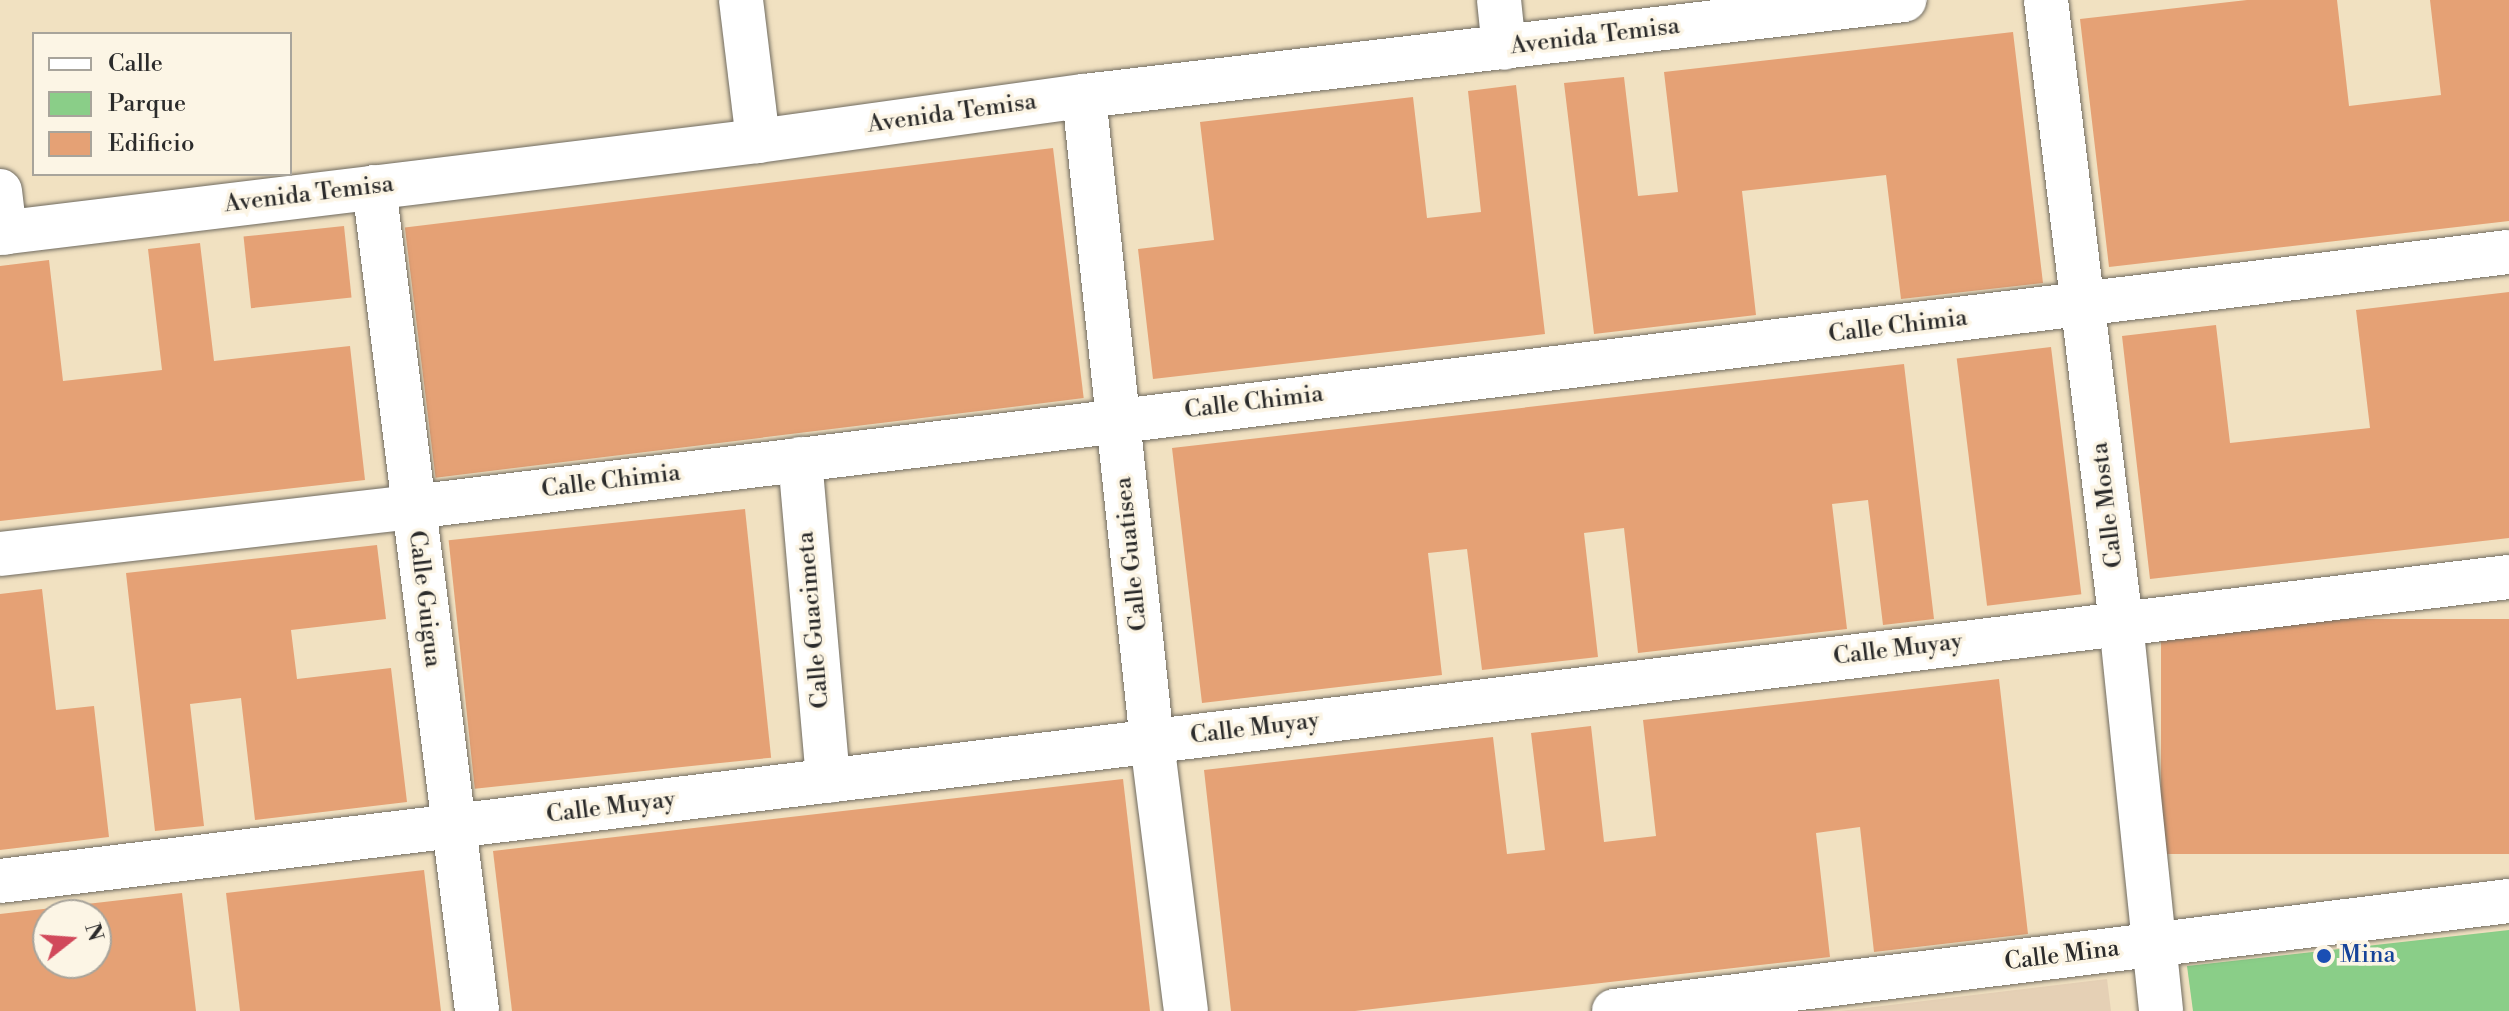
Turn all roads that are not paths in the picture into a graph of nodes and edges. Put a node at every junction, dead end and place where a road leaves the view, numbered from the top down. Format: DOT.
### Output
graph roads {
  1 [pos="741,0"];
  2 [pos="1499,0"];
  3 [pos="1904,0"];
  4 [pos="2046,0"];
  5 [pos="1791,6"];
  6 [pos="1504,48"];
  7 [pos="1084,96"];
  8 [pos="758,141"];
  9 [pos="374,187"];
  10 [pos="2,219"];
  11 [pos="2509,252"];
  12 [pos="2084,305"];
  13 [pos="1119,419"];
  14 [pos="800,459"];
  15 [pos="413,507"];
  16 [pos="0,554"];
  17 [pos="2509,577"];
  18 [pos="2121,623"];
  19 [pos="1152,742"];
  20 [pos="828,781"];
  21 [pos="453,827"];
  22 [pos="0,881"];
  23 [pos="2509,901"];
  24 [pos="2153,944"];
  25 [pos="477,1011"];
  26 [pos="1186,1011"];
  27 [pos="1614,1011"];
  28 [pos="2161,1011"];
  1 -- 8 [label="street"];
  2 -- 6 [label="street"];
  3 -- 5 [label="street, Avenida Temisa"];
  4 -- 12 [label="street, Calle Mosta"];
  5 -- 6 [label="street, Avenida Temisa"];
  6 -- 7 [label="street, Avenida Temisa"];
  7 -- 8 [label="street, Avenida Temisa"];
  7 -- 13 [label="street, Calle Guatisea"];
  8 -- 9 [label="street, Avenida Temisa"];
  9 -- 10 [label="street, Avenida Temisa"];
  9 -- 15 [label="street, Calle Guigua"];
  11 -- 12 [label="street, Calle Chimia"];
  12 -- 13 [label="street, Calle Chimia"];
  12 -- 18 [label="street, Calle Mosta"];
  13 -- 14 [label="street, Calle Chimia"];
  13 -- 19 [label="street, Calle Guatisea"];
  14 -- 15 [label="street, Calle Chimia"];
  14 -- 20 [label="street, Calle Guacimeta"];
  15 -- 16 [label="street, Calle Chimia"];
  15 -- 21 [label="street, Calle Guigua"];
  17 -- 18 [label="street, Calle Muyay"];
  18 -- 19 [label="street, Calle Muyay"];
  18 -- 24 [label="street, Calle Mosta"];
  19 -- 20 [label="street, Calle Muyay"];
  19 -- 26 [label="street, Calle Guatisea"];
  20 -- 21 [label="street, Calle Muyay"];
  21 -- 22 [label="street, Calle Muyay"];
  21 -- 25 [label="street, Calle Guigua"];
  23 -- 24 [label="street, Calle Mina"];
  24 -- 27 [label="street, Calle Mina"];
  24 -- 28 [label="street, Calle Mosta"];
}
